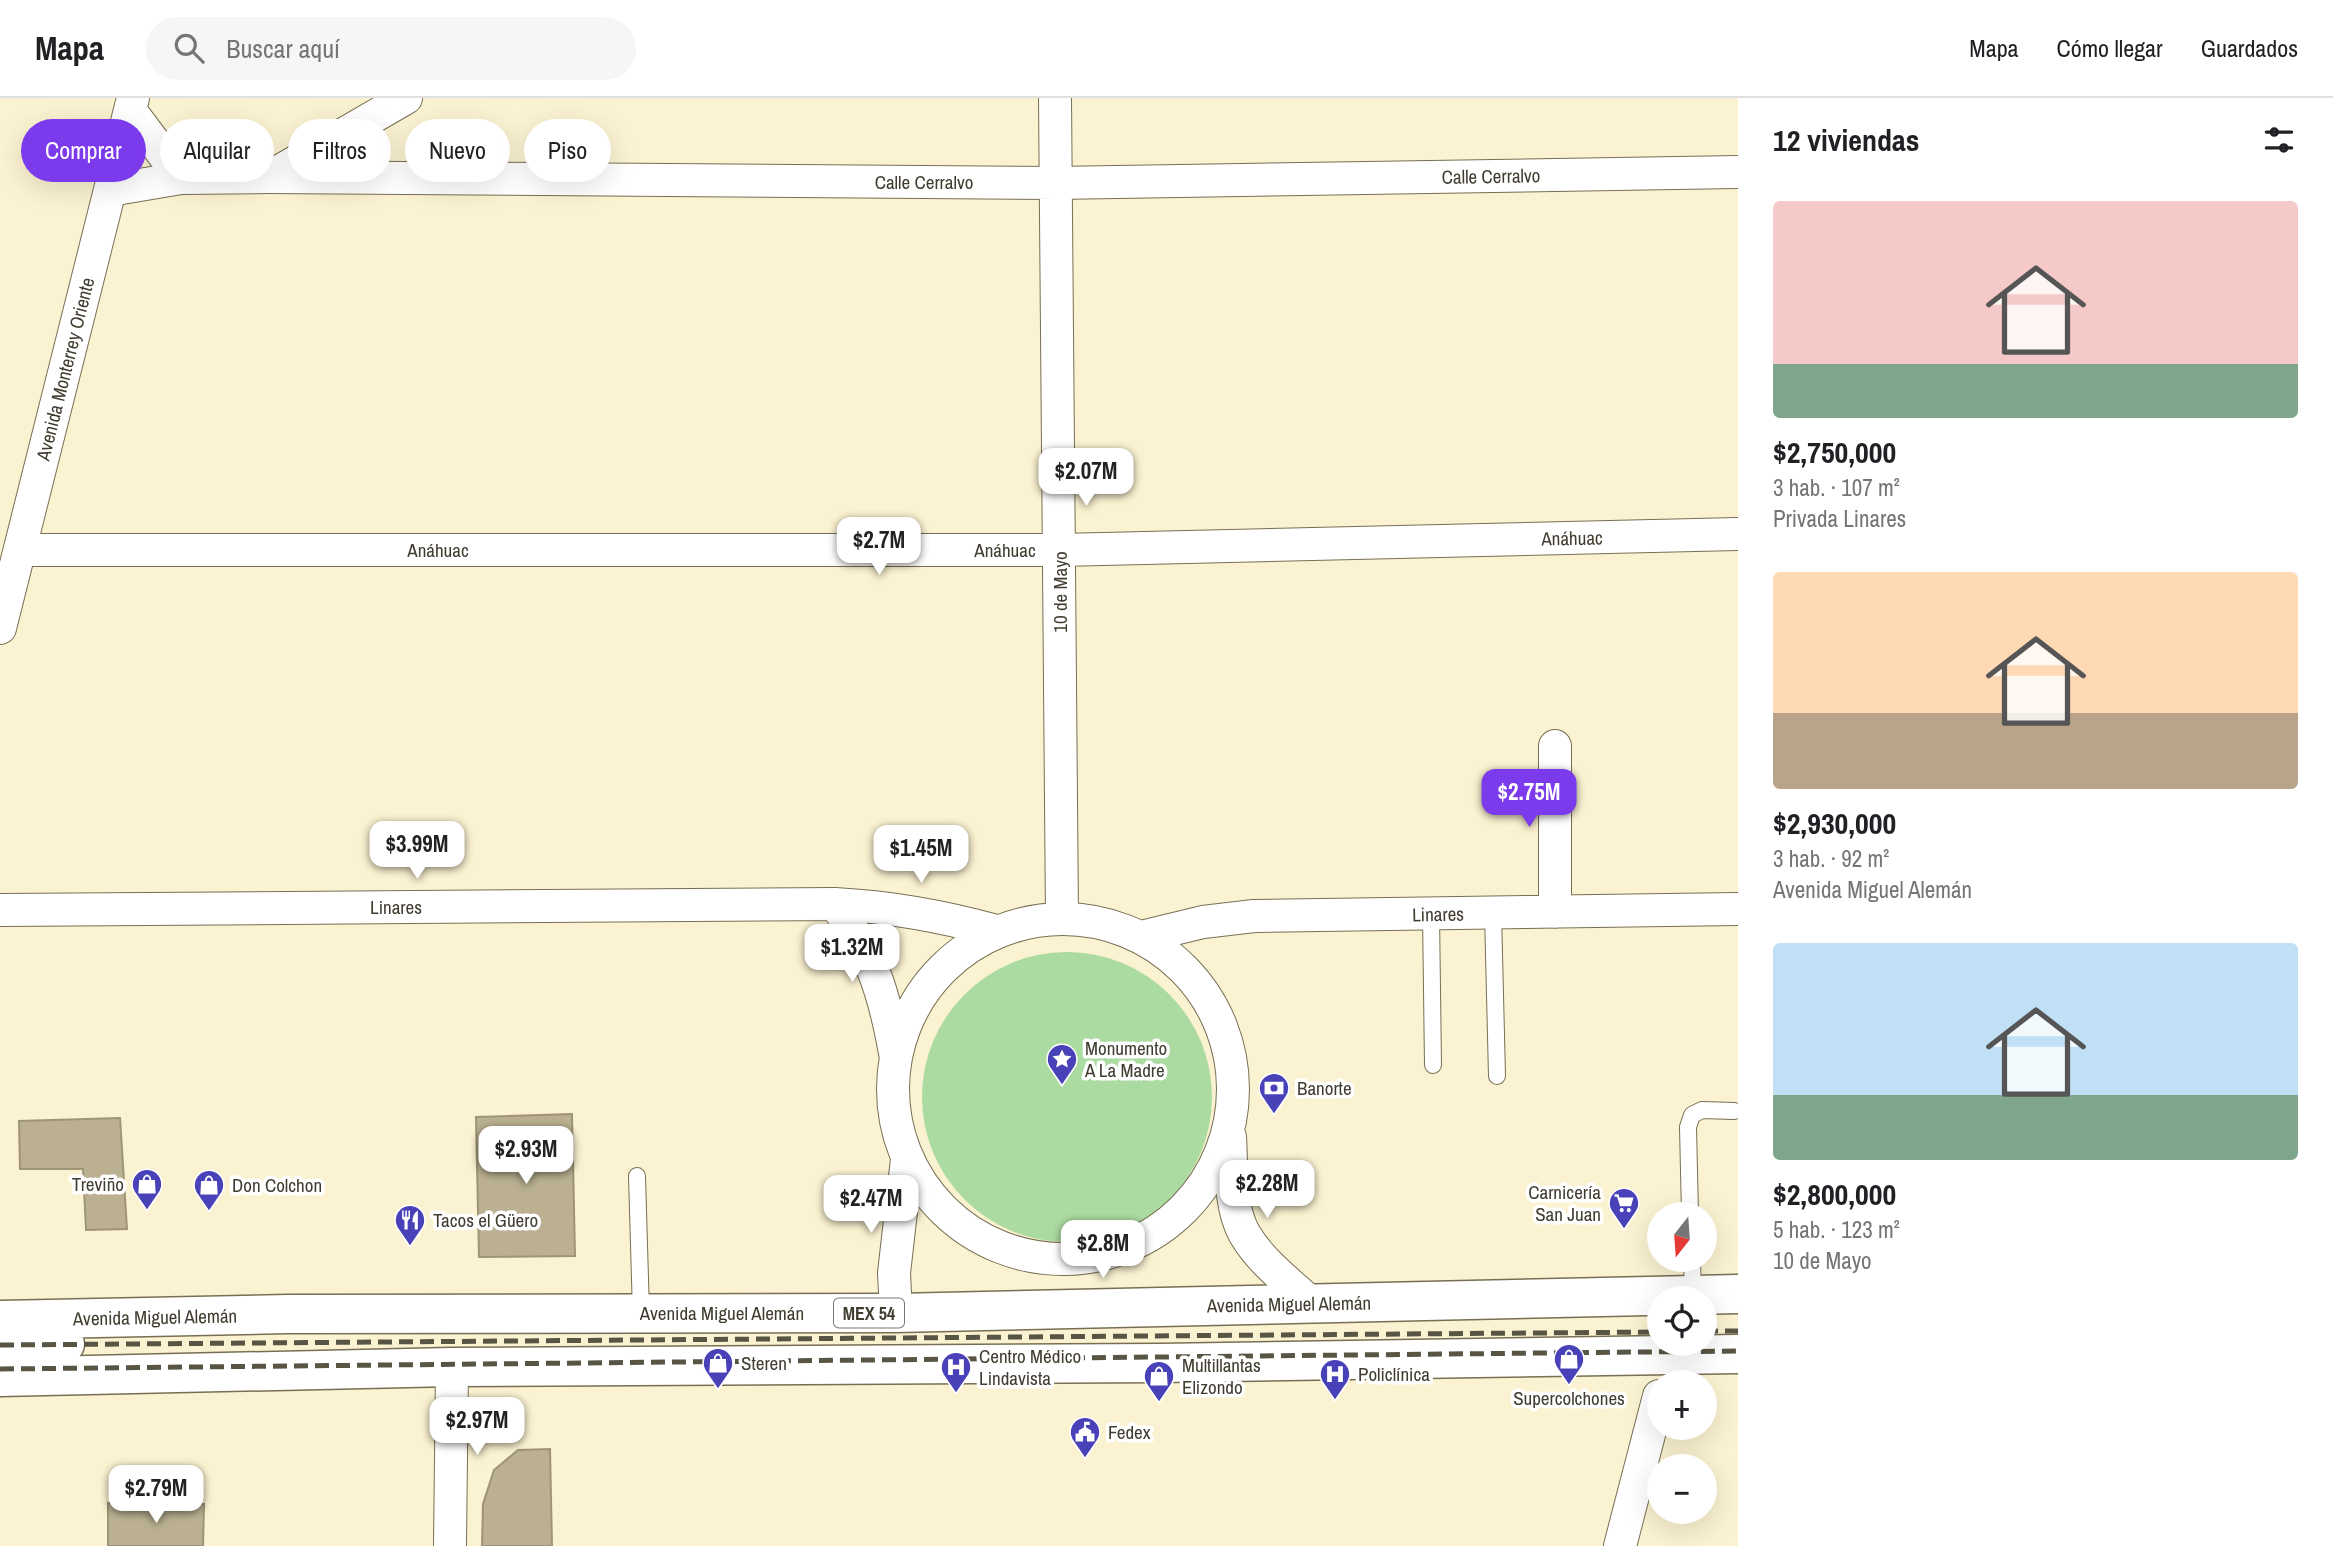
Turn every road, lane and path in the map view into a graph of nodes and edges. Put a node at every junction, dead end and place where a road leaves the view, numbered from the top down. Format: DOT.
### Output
graph roads {
  1 [pos="406,98"];
  2 [pos="1055,98"];
  3 [pos="131,104"];
  4 [pos="160,147"];
  5 [pos="1738,172"];
  6 [pos="274,174"];
  7 [pos="274,177"];
  8 [pos="160,182"];
  9 [pos="1055,183"];
  10 [pos="110,190"];
  11 [pos="1738,534"];
  12 [pos="20,550"];
  13 [pos="1060,551"];
  14 [pos="0,628"];
  15 [pos="1555,746"];
  16 [pos="835,904"];
  17 [pos="1738,909"];
  18 [pos="0,910"];
  19 [pos="1555,912"];
  20 [pos="1493,913"];
  21 [pos="1431,914"];
  22 [pos="1062,918"];
  23 [pos="996,931"];
  24 [pos="1141,937"];
  25 [pos="895,1053"];
  26 [pos="1433,1065"];
  27 [pos="1497,1076"];
  28 [pos="1734,1111"];
  29 [pos="1230,1134"];
  30 [pos="906,1159"];
  31 [pos="637,1176"];
  32 [pos="1690,1202"];
  33 [pos="1692,1278"];
  34 [pos="1738,1294"];
  35 [pos="1311,1303"];
  36 [pos="641,1313"];
  37 [pos="896,1313"];
  38 [pos="288,1314"];
  39 [pos="0,1320"];
  40 [pos="0,1348"];
  41 [pos="1738,1354"];
  42 [pos="1160,1363"];
  43 [pos="453,1367"];
  44 [pos="1666,1368"];
  45 [pos="0,1377"];
  46 [pos="1648,1440"];
  47 [pos="450,1546"];
  48 [pos="1620,1546"];
  1 -- 6 [label="street"];
  2 -- 9 [label="street, 10 de Mayo"];
  3 -- 4 [label="street, Avenida Monterrey Oriente"];
  3 -- 10 [label="street, Avenida Monterrey Oriente"];
  5 -- 9 [label="street, Calle Cerralvo"];
  7 -- 9 [label="street, Calle Cerralvo"];
  8 -- 10 [label="street, Calle Cerralvo"];
  9 -- 13 [label="street, 10 de Mayo"];
  10 -- 12 [label="street, Avenida Monterrey Oriente"];
  11 -- 13 [label="street, Anáhuac"];
  12 -- 13 [label="street, Anáhuac"];
  12 -- 14 [label="street, Avenida Monterrey Oriente"];
  13 -- 22 [label="street, 10 de Mayo"];
  15 -- 19 [label="street"];
  16 -- 18 [label="street, Linares"];
  16 -- 23 [label="street, Linares"];
  16 -- 25 [label="street"];
  17 -- 19 [label="street, Linares"];
  19 -- 20 [label="street, Linares"];
  20 -- 21 [label="street, Linares"];
  20 -- 27 [label="lane"];
  21 -- 24 [label="street, Linares"];
  21 -- 26 [label="lane"];
  22 -- 23 [label="street"];
  22 -- 24 [label="street"];
  23 -- 25 [label="street"];
  24 -- 29 [label="street"];
  25 -- 30 [label="street"];
  28 -- 32 [label="lane"];
  29 -- 30 [label="street"];
  29 -- 35 [label="street"];
  30 -- 37 [label="street"];
  31 -- 36 [label="lane"];
  33 -- 34 [label="highway, Avenida Miguel Alemán / MEX 54"];
  33 -- 35 [label="highway, Avenida Miguel Alemán / MEX 54"];
  35 -- 37 [label="highway, Avenida Miguel Alemán / MEX 54"];
  36 -- 37 [label="highway, Avenida Miguel Alemán / MEX 54"];
  36 -- 38 [label="highway, Avenida Miguel Alemán / MEX 54"];
  37 -- 42 [label="highway"];
  38 -- 39 [label="highway, Avenida Miguel Alemán / MEX 54"];
  38 -- 40 [label="highway"];
  41 -- 44 [label="highway"];
  42 -- 43 [label="highway"];
  42 -- 44 [label="highway"];
  43 -- 45 [label="highway"];
  43 -- 47 [label="street"];
  46 -- 48 [label="street"];
}
